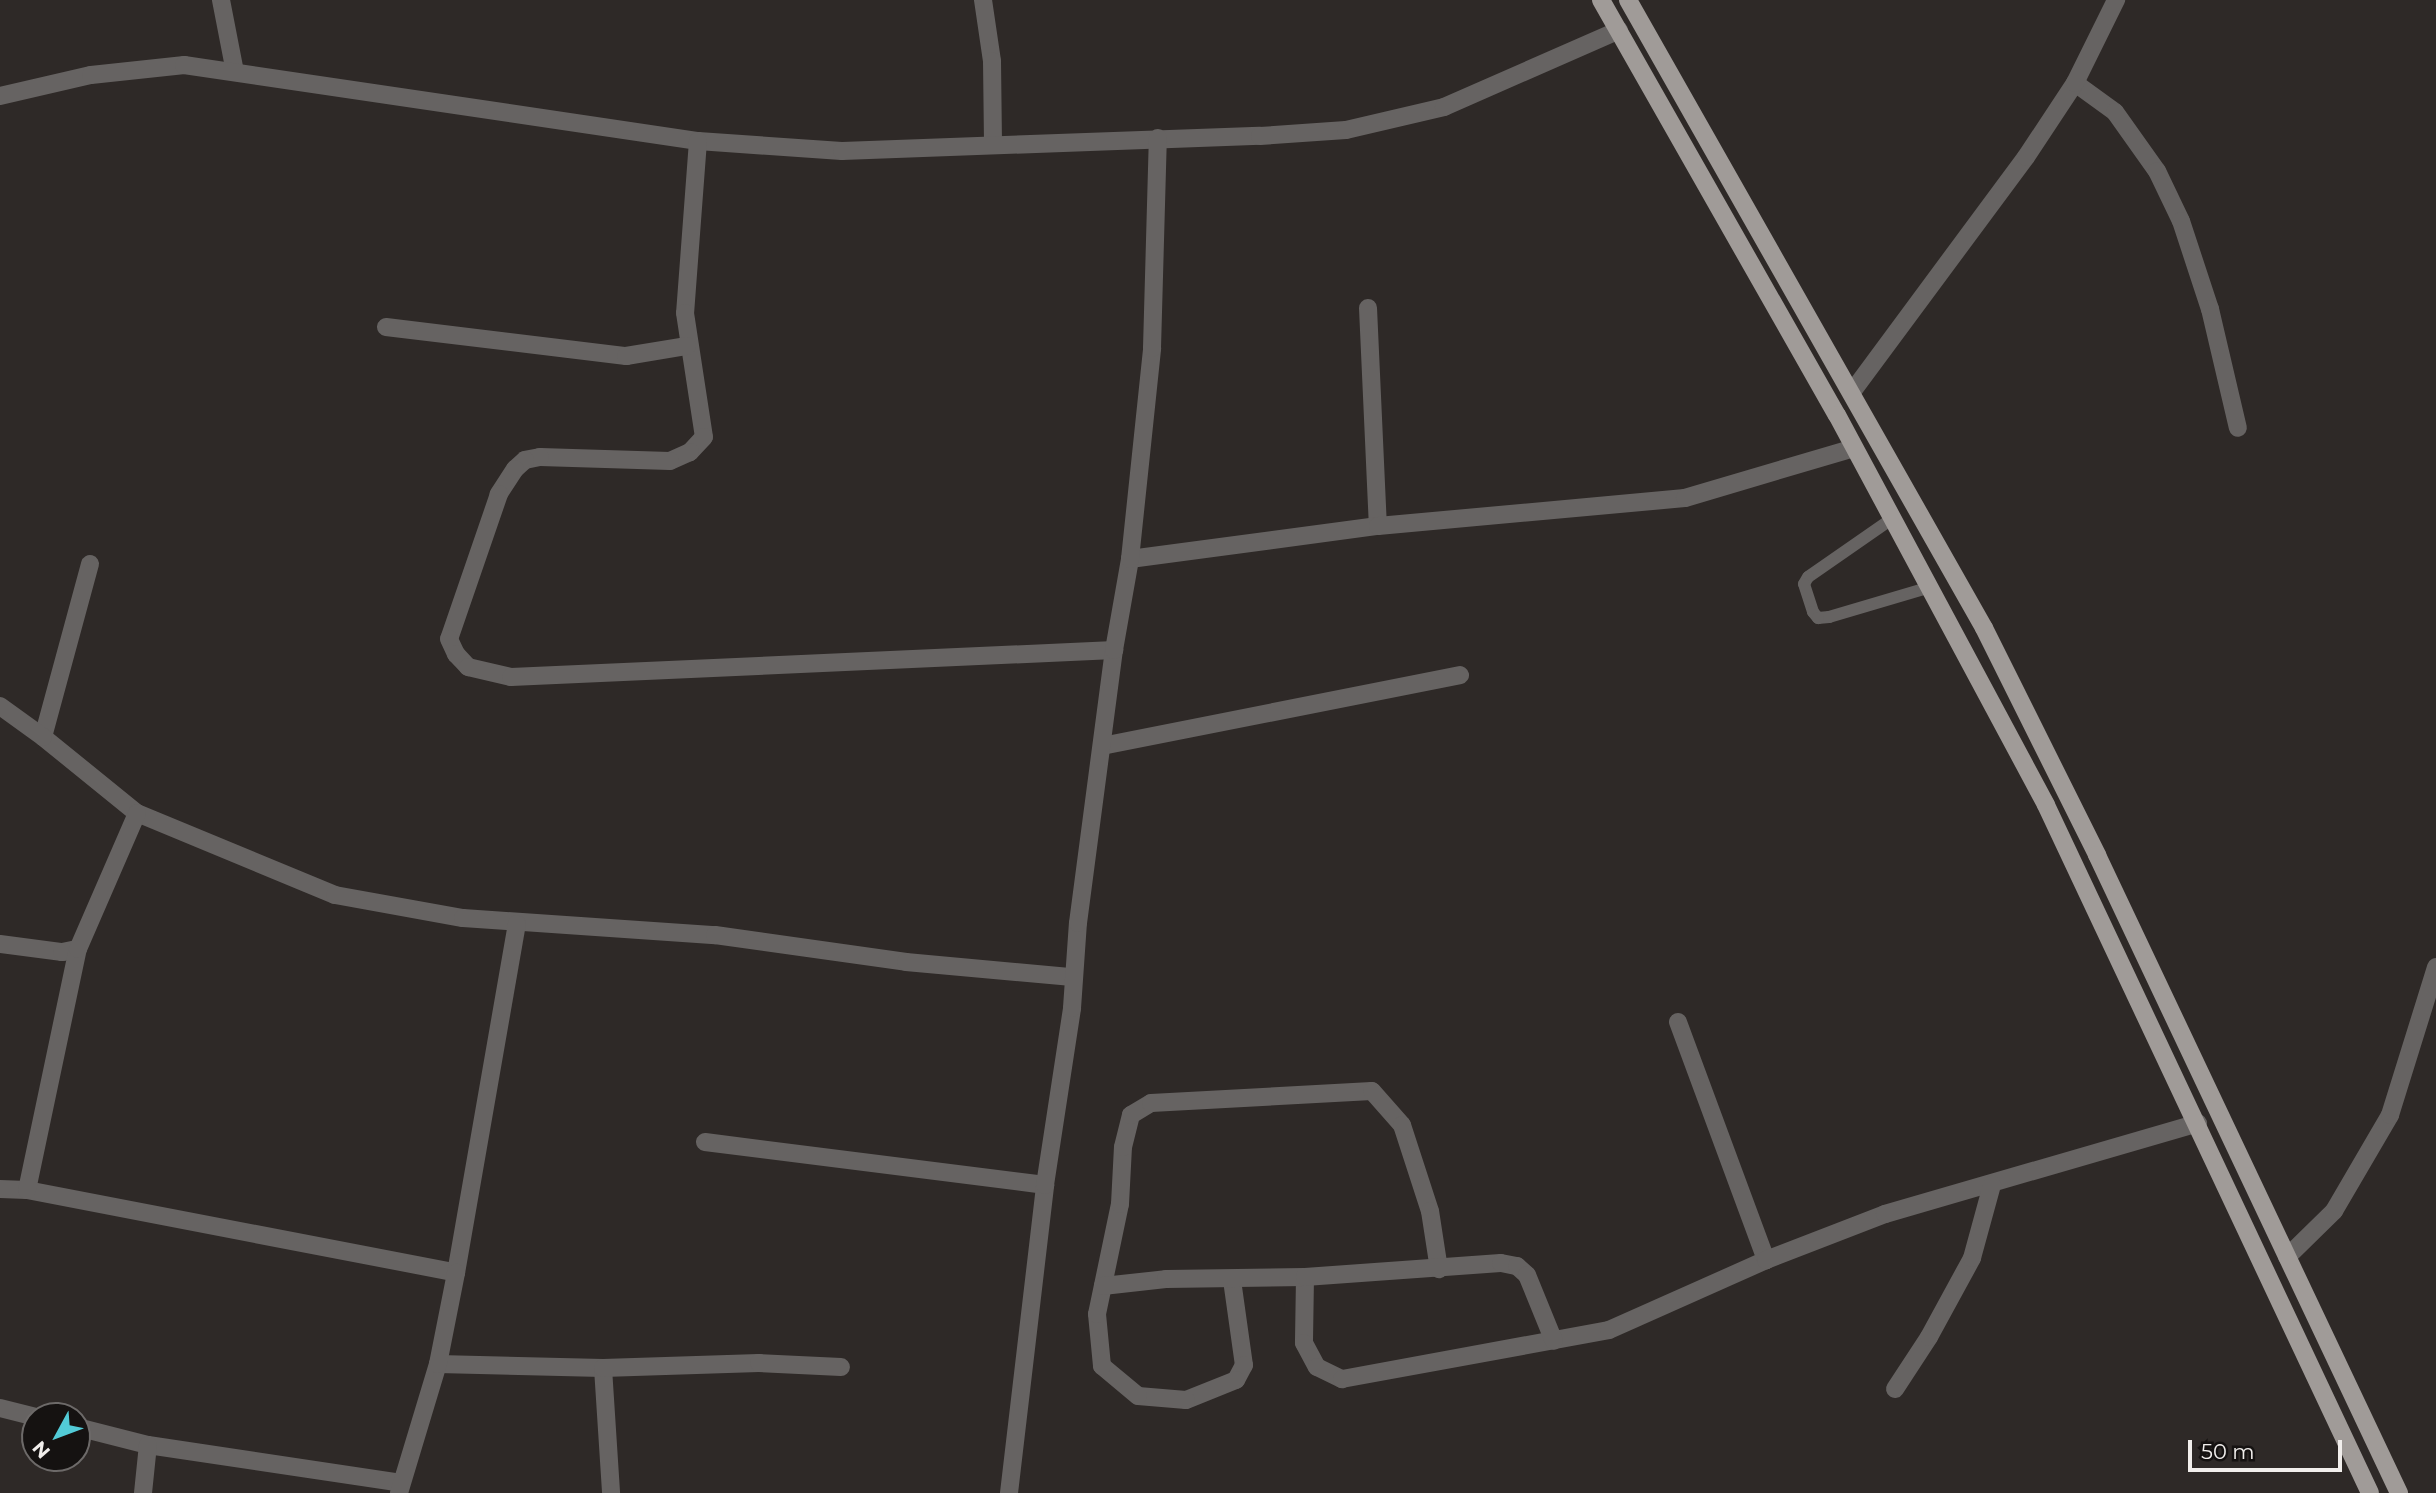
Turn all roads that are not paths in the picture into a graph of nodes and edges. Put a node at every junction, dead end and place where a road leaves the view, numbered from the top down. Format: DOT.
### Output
graph roads {
  1 [pos="221,0"];
  2 [pos="983,0"];
  3 [pos="1601,0"];
  4 [pos="1628,0"];
  5 [pos="2116,0"];
  6 [pos="1619,30"];
  7 [pos="236,72"];
  8 [pos="2075,83"];
  9 [pos="0,96"];
  10 [pos="1158,138"];
  11 [pos="698,141"];
  12 [pos="993,142"];
  13 [pos="1368,308"];
  14 [pos="386,327"];
  15 [pos="687,346"];
  16 [pos="1852,392"];
  17 [pos="2238,428"];
  18 [pos="1854,448"];
  19 [pos="1892,518"];
  20 [pos="1378,526"];
  21 [pos="1130,559"];
  22 [pos="90,564"];
  23 [pos="1930,587"];
  24 [pos="1114,650"];
  25 [pos="1460,675"];
  26 [pos="0,706"];
  27 [pos="43,737"];
  28 [pos="1102,746"];
  29 [pos="137,813"];
  30 [pos="516,924"];
  31 [pos="0,944"];
  32 [pos="78,949"];
  33 [pos="2436,967"];
  34 [pos="1072,977"];
  35 [pos="1678,1022"];
  36 [pos="2198,1123"];
  37 [pos="705,1142"];
  38 [pos="1045,1185"];
  39 [pos="1992,1185"];
  40 [pos="0,1189"];
  41 [pos="27,1190"];
  42 [pos="2287,1257"];
  43 [pos="1766,1260"];
  44 [pos="1438,1269"];
  45 [pos="456,1273"];
  46 [pos="1305,1277"];
  47 [pos="1232,1280"];
  48 [pos="1103,1286"];
  49 [pos="1554,1341"];
  50 [pos="438,1364"];
  51 [pos="603,1367"];
  52 [pos="841,1367"];
  53 [pos="1895,1389"];
  54 [pos="0,1408"];
  55 [pos="2359,1408"];
  56 [pos="21,1413"];
  57 [pos="2335,1419"];
  58 [pos="91,1431"];
  59 [pos="148,1445"];
  60 [pos="400,1488"];
  61 [pos="143,1493"];
  62 [pos="611,1493"];
  63 [pos="1009,1493"];
  64 [pos="2370,1493"];
  65 [pos="2399,1493"];
  1 -- 7 [label="street"];
  2 -- 12 [label="street"];
  3 -- 6 [label="main road"];
  4 -- 16 [label="main road"];
  5 -- 8 [label="street"];
  6 -- 10 [label="street"];
  6 -- 18 [label="main road"];
  7 -- 9 [label="street"];
  7 -- 11 [label="street"];
  8 -- 16 [label="street"];
  8 -- 17 [label="street"];
  10 -- 12 [label="street"];
  10 -- 21 [label="street"];
  11 -- 12 [label="street"];
  11 -- 15 [label="street"];
  13 -- 20 [label="street"];
  14 -- 15 [label="street"];
  15 -- 24 [label="street"];
  16 -- 42 [label="main road"];
  18 -- 19 [label="main road"];
  18 -- 20 [label="street"];
  19 -- 23 [label="main road"];
  19 -- 23 [label="lane"];
  20 -- 21 [label="street"];
  21 -- 24 [label="street"];
  22 -- 27 [label="street"];
  23 -- 36 [label="main road"];
  24 -- 28 [label="street"];
  25 -- 28 [label="street"];
  26 -- 27 [label="street"];
  27 -- 29 [label="street"];
  28 -- 34 [label="street"];
  29 -- 30 [label="street"];
  29 -- 32 [label="street"];
  30 -- 34 [label="street"];
  30 -- 45 [label="street"];
  31 -- 32 [label="street"];
  32 -- 41 [label="street"];
  33 -- 42 [label="street"];
  34 -- 38 [label="street"];
  35 -- 43 [label="street"];
  36 -- 39 [label="street"];
  36 -- 57 [label="main road"];
  37 -- 38 [label="street"];
  38 -- 63 [label="street"];
  39 -- 43 [label="street"];
  39 -- 53 [label="street"];
  40 -- 41 [label="street"];
  41 -- 45 [label="street"];
  42 -- 55 [label="main road"];
  43 -- 49 [label="street"];
  44 -- 46 [label="street"];
  44 -- 48 [label="street"];
  44 -- 49 [label="street"];
  45 -- 50 [label="street"];
  46 -- 47 [label="street"];
  46 -- 49 [label="street"];
  47 -- 48 [label="street"];
  47 -- 48 [label="street"];
  50 -- 51 [label="street"];
  50 -- 60 [label="street"];
  51 -- 52 [label="street"];
  51 -- 62 [label="street"];
  54 -- 56 [label="street"];
  55 -- 57 [label="main road"];
  55 -- 65 [label="main road"];
  57 -- 64 [label="main road"];
  58 -- 59 [label="street"];
  59 -- 60 [label="street"];
  59 -- 61 [label="street"];
}
